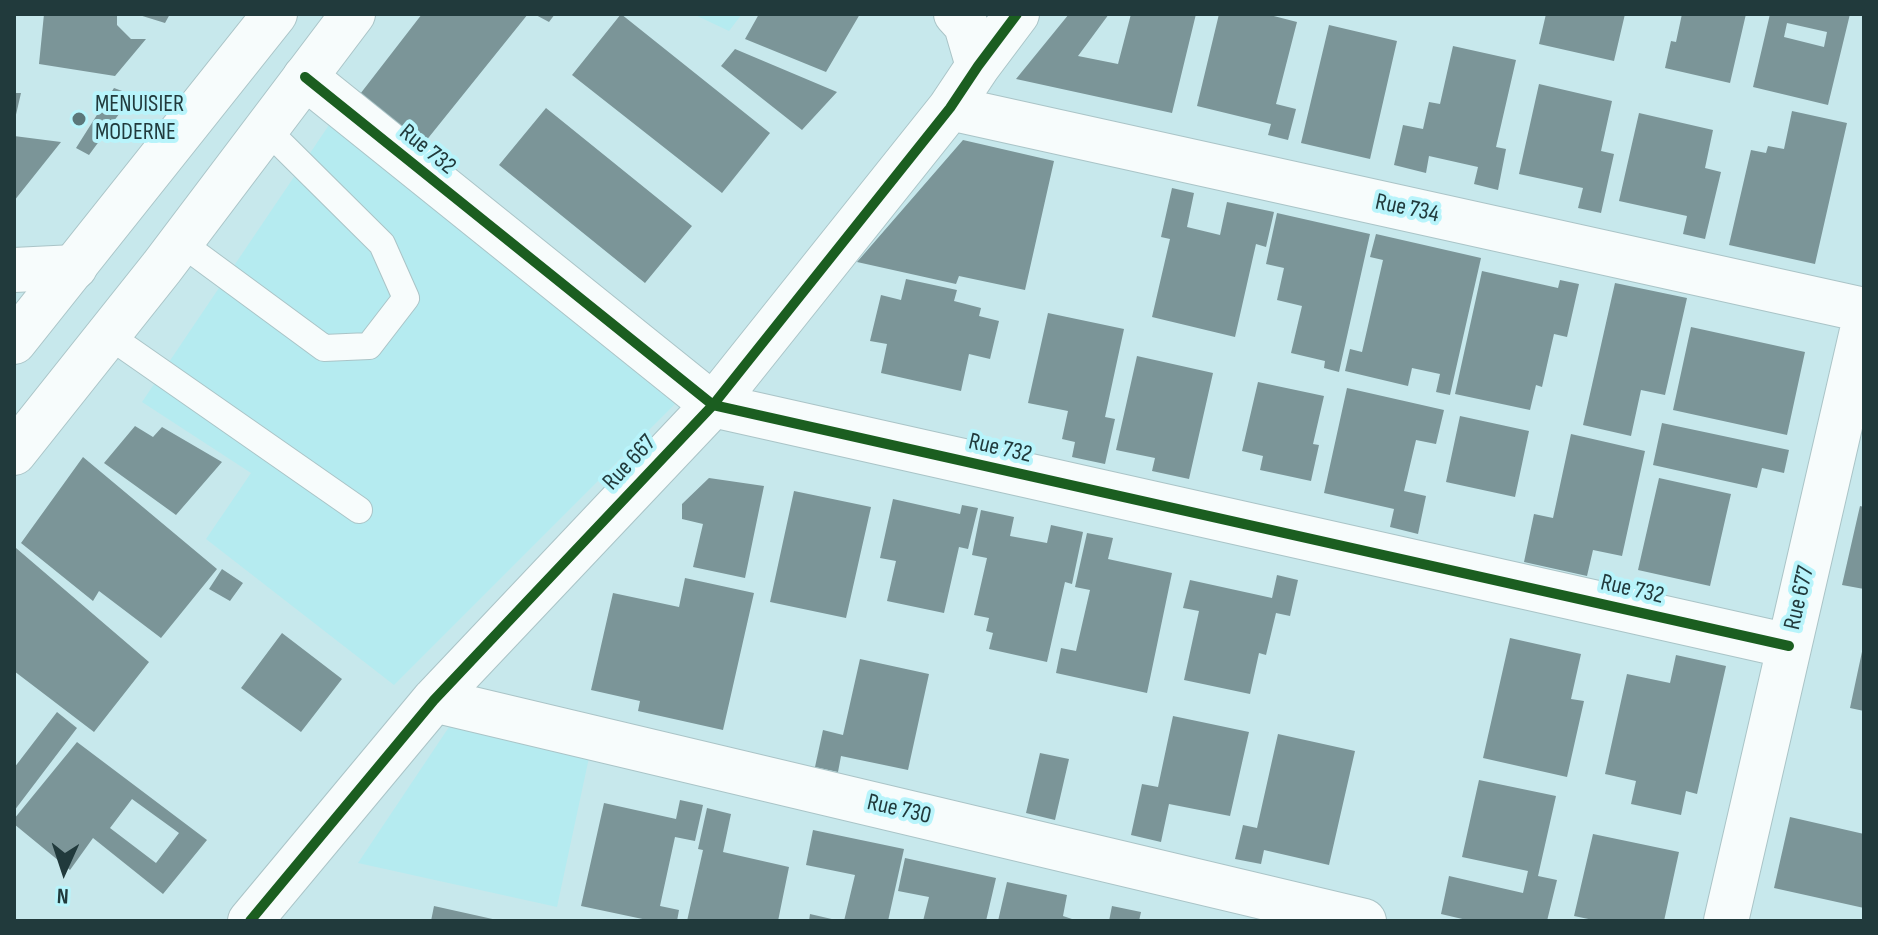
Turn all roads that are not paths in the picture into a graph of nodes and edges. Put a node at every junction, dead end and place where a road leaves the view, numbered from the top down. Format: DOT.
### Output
graph roads {
  1 [pos="275,14"];
  2 [pos="353,14"];
  3 [pos="956,14"];
  4 [pos="1017,14"];
  5 [pos="978,66"];
  6 [pos="305,77"];
  7 [pos="950,108"];
  8 [pos="266,129"];
  9 [pos="180,242"];
  10 [pos="75,267"];
  11 [pos="14,270"];
  12 [pos="1864,310"];
  13 [pos="1864,322"];
  14 [pos="108,335"];
  15 [pos="14,342"];
  16 [pos="713,405"];
  17 [pos="14,453"];
  18 [pos="359,510"];
  19 [pos="1789,646"];
  20 [pos="434,700"];
  21 [pos="250,921"];
  22 [pos="1364,921"];
  23 [pos="1726,921"];
  1 -- 10 [label="street"];
  2 -- 6 [label="street"];
  3 -- 5 [label="street"];
  4 -- 5 [label="street, Rue 667"];
  5 -- 7 [label="street, Rue 667"];
  6 -- 8 [label="street"];
  6 -- 16 [label="street, Rue 732"];
  7 -- 12 [label="street, Rue 734"];
  7 -- 16 [label="street, Rue 667"];
  8 -- 9 [label="street"];
  8 -- 9 [label="lane"];
  9 -- 14 [label="street"];
  10 -- 11 [label="street"];
  10 -- 15 [label="street"];
  13 -- 19 [label="street, Rue 677"];
  14 -- 17 [label="street"];
  14 -- 18 [label="lane"];
  16 -- 19 [label="street, Rue 732"];
  16 -- 20 [label="street, Rue 667"];
  19 -- 23 [label="street, Rue 677"];
  20 -- 21 [label="street, Rue 667"];
  20 -- 22 [label="street, Rue 730"];
}
